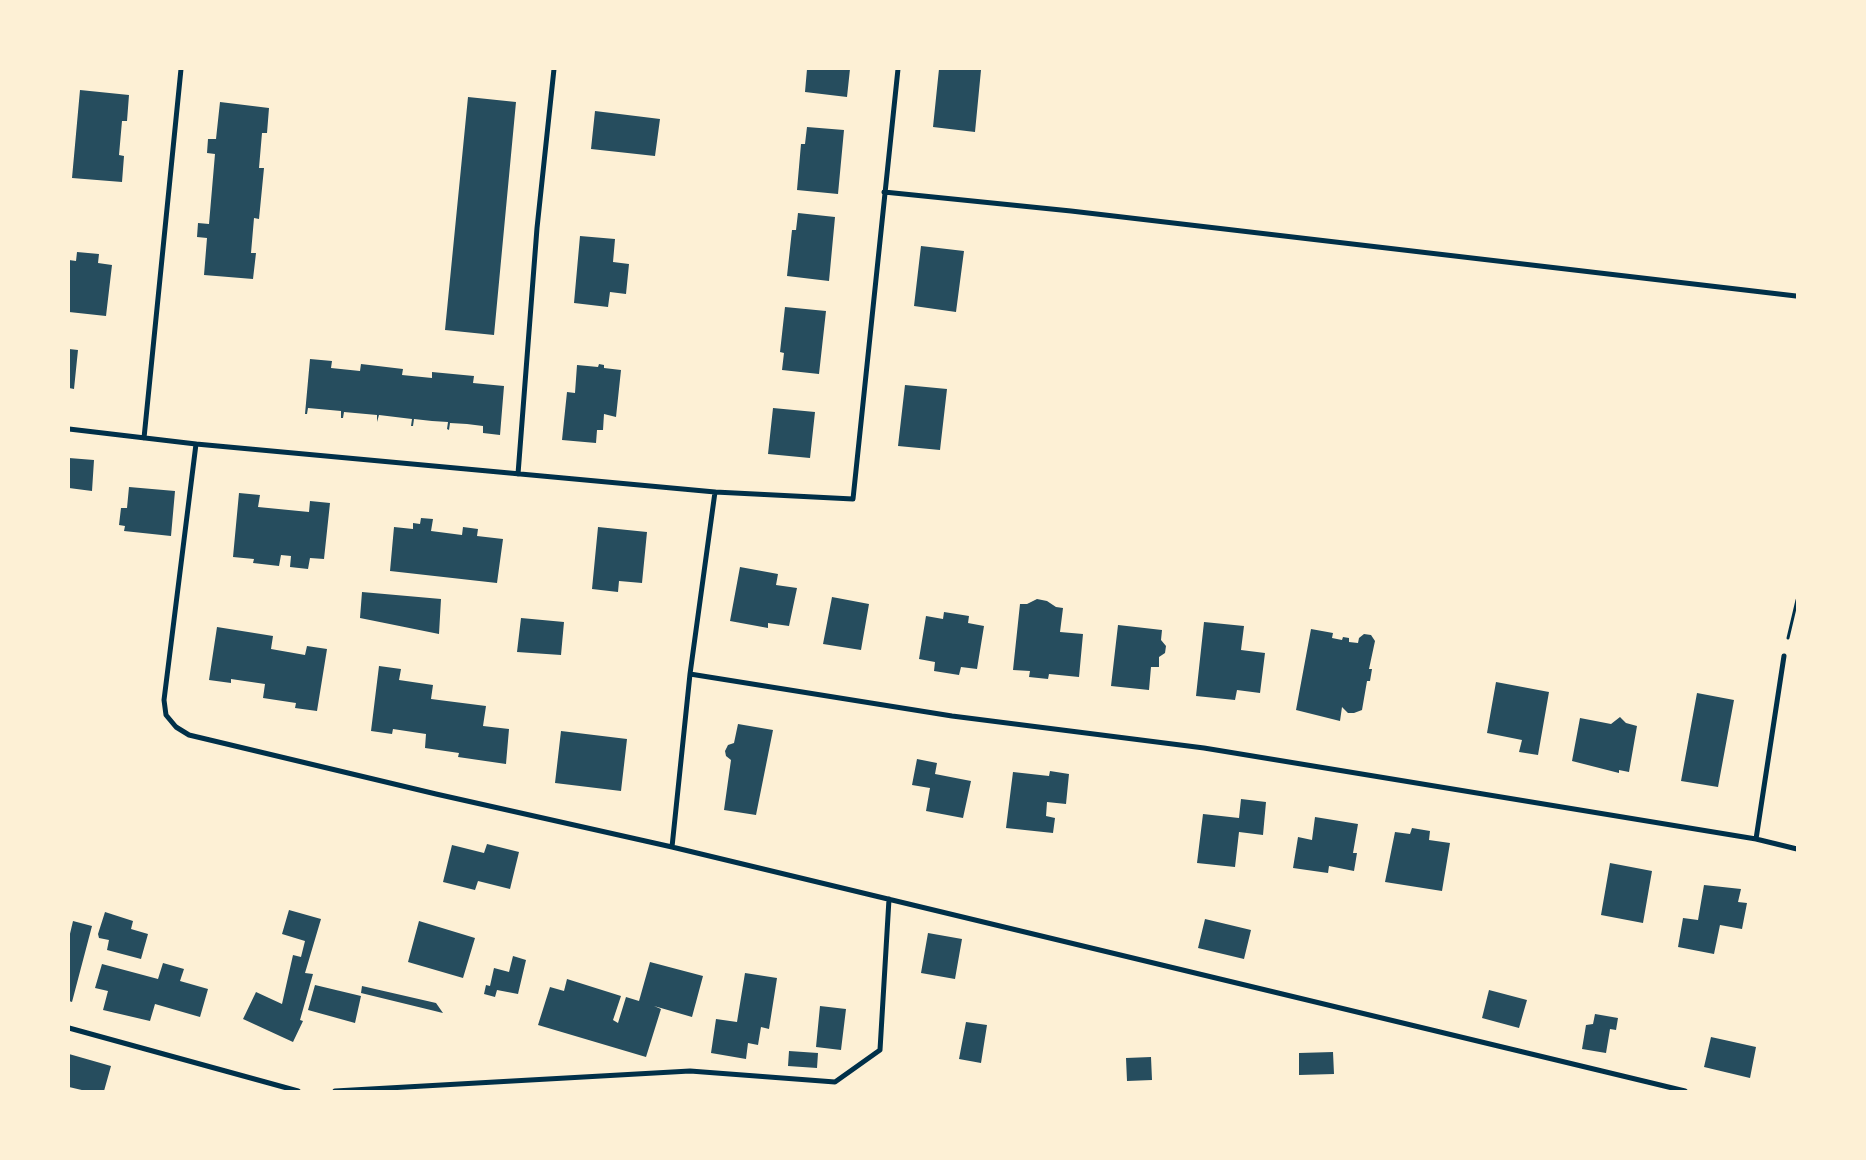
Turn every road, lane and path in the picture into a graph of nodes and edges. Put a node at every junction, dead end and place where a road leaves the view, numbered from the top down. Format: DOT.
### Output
graph roads {
  1 [pos="181,69"];
  2 [pos="554,69"];
  3 [pos="898,69"];
  4 [pos="884,192"];
  5 [pos="1796,296"];
  6 [pos="69,429"];
  7 [pos="144,438"];
  8 [pos="196,444"];
  9 [pos="518,474"];
  10 [pos="715,492"];
  11 [pos="1797,600"];
  12 [pos="1796,614"];
  13 [pos="1784,656"];
  14 [pos="690,674"];
  15 [pos="1756,839"];
  16 [pos="672,847"];
  17 [pos="1797,849"];
  18 [pos="889,899"];
  19 [pos="69,1028"];
  20 [pos="298,1091"];
  21 [pos="335,1091"];
  22 [pos="1685,1091"];
  1 -- 7 [label="street"];
  2 -- 9 [label="street"];
  3 -- 4 [label="street"];
  4 -- 5 [label="street"];
  4 -- 10 [label="street"];
  6 -- 7 [label="street"];
  7 -- 8 [label="street"];
  8 -- 9 [label="street"];
  8 -- 16 [label="street"];
  9 -- 10 [label="street"];
  10 -- 14 [label="street"];
  11 -- 12 [label="path"];
  12 -- 13 [label="path"];
  13 -- 15 [label="street"];
  14 -- 15 [label="street"];
  14 -- 16 [label="street"];
  15 -- 17 [label="street"];
  16 -- 18 [label="street"];
  18 -- 21 [label="street"];
  18 -- 22 [label="street"];
  19 -- 20 [label="street"];
}
